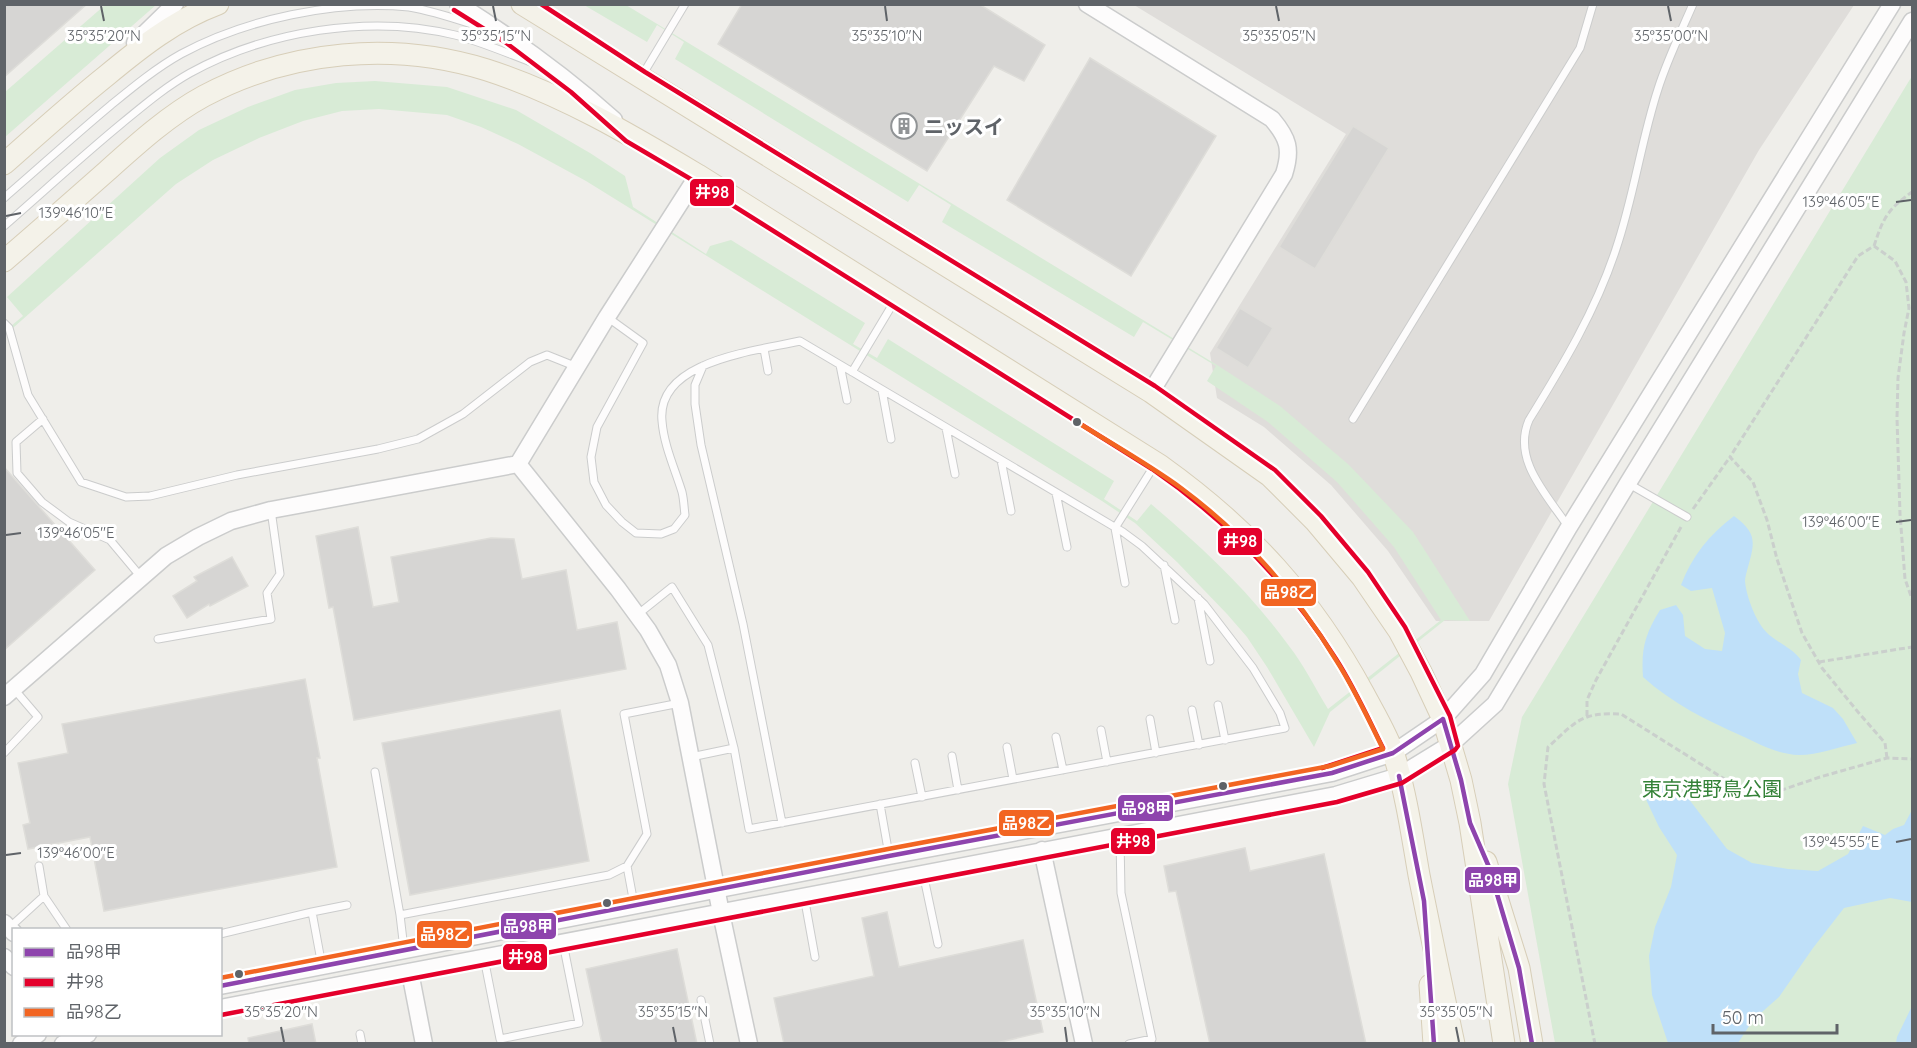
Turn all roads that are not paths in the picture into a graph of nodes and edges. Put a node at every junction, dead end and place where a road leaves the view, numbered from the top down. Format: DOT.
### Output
graph roads {
  1 [pos="175,4"];
  2 [pos="218,4"];
  3 [pos="458,4"];
  4 [pos="685,4"];
  5 [pos="1087,4"];
  6 [pos="1593,4"];
  7 [pos="1693,4"];
  8 [pos="1892,4"];
  9 [pos="530,8"];
  10 [pos="1912,21"];
  11 [pos="509,36"];
  12 [pos="553,69"];
  13 [pos="641,78"];
  14 [pos="81,96"];
  15 [pos="630,135"];
  16 [pos="4,164"];
  17 [pos="698,175"];
  18 [pos="4,198"];
  19 [pos="4,226"];
  20 [pos="4,261"];
  21 [pos="896,299"];
  22 [pos="607,317"];
  23 [pos="4,323"];
  24 [pos="764,349"];
  25 [pos="840,365"];
  26 [pos="703,366"];
  27 [pos="577,367"];
  28 [pos="768,371"];
  29 [pos="852,372"];
  30 [pos="882,390"];
  31 [pos="1151,392"];
  32 [pos="847,400"];
  33 [pos="43,418"];
  34 [pos="1353,419"];
  35 [pos="946,428"];
  36 [pos="891,439"];
  37 [pos="1001,460"];
  38 [pos="1156,463"];
  39 [pos="518,464"];
  40 [pos="955,474"];
  41 [pos="1628,483"];
  42 [pos="1056,493"];
  43 [pos="271,510"];
  44 [pos="1011,511"];
  45 [pos="1687,517"];
  46 [pos="1115,528"];
  47 [pos="1569,528"];
  48 [pos="1067,547"];
  49 [pos="1164,565"];
  50 [pos="141,577"];
  51 [pos="1125,583"];
  52 [pos="1198,598"];
  53 [pos="637,615"];
  54 [pos="1174,620"];
  55 [pos="158,639"];
  56 [pos="1210,661"];
  57 [pos="9,693"];
  58 [pos="680,703"];
  59 [pos="1218,705"];
  60 [pos="1192,710"];
  61 [pos="1150,719"];
  62 [pos="1443,719"];
  63 [pos="1101,730"];
  64 [pos="1056,737"];
  65 [pos="1225,740"];
  66 [pos="1199,744"];
  67 [pos="1451,744"];
  68 [pos="1006,747"];
  69 [pos="734,748"];
  70 [pos="4,753"];
  71 [pos="1156,753"];
  72 [pos="1393,753"];
  73 [pos="952,756"];
  74 [pos="691,758"];
  75 [pos="1107,762"];
  76 [pos="915,763"];
  77 [pos="1063,770"];
  78 [pos="375,772"];
  79 [pos="1400,776"];
  80 [pos="1013,779"];
  81 [pos="958,790"];
  82 [pos="922,797"];
  83 [pos="880,804"];
  84 [pos="782,823"];
  85 [pos="1470,823"];
  86 [pos="1120,835"];
  87 [pos="1042,850"];
  88 [pos="889,856"];
  89 [pos="39,866"];
  90 [pos="627,866"];
  91 [pos="923,873"];
  92 [pos="716,891"];
  93 [pos="44,897"];
  94 [pos="804,897"];
  95 [pos="1424,901"];
  96 [pos="347,905"];
  97 [pos="634,907"];
  98 [pos="312,912"];
  99 [pos="720,913"];
  100 [pos="400,915"];
  101 [pos="9,928"];
  102 [pos="66,928"];
  103 [pos="222,934"];
  104 [pos="563,943"];
  105 [pos="938,944"];
  106 [pos="404,951"];
  107 [pos="815,957"];
  108 [pos="484,958"];
  109 [pos="322,966"];
  110 [pos="410,972"];
  111 [pos="222,986"];
  112 [pos="701,1000"];
  113 [pos="222,1008"];
  114 [pos="360,1034"];
  115 [pos="36,1036"];
  116 [pos="21,1044"];
  117 [pos="362,1044"];
  118 [pos="424,1044"];
  119 [pos="710,1044"];
  120 [pos="749,1044"];
  121 [pos="1084,1044"];
  122 [pos="1129,1044"];
  123 [pos="1434,1044"];
  124 [pos="1454,1044"];
  125 [pos="1504,1044"];
  126 [pos="1532,1044"];
  1 -- 14 [label="street"];
  2 -- 14 [label="main road"];
  3 -- 11 [label="street"];
  4 -- 13 [label="lane"];
  5 -- 31 [label="street"];
  6 -- 34 [label="lane"];
  7 -- 47 [label="lane"];
  8 -- 47 [label="street"];
  9 -- 13 [label="main road"];
  10 -- 41 [label="street"];
  11 -- 12 [label="street"];
  11 -- 18 [label="lane"];
  12 -- 15 [label="street"];
  12 -- 19 [label="lane"];
  13 -- 31 [label="main road"];
  14 -- 16 [label="main road"];
  15 -- 17 [label="main road"];
  15 -- 20 [label="main road"];
  17 -- 21 [label="main road"];
  17 -- 22 [label="street"];
  21 -- 29 [label="lane"];
  21 -- 38 [label="main road"];
  22 -- 26 [label="lane"];
  22 -- 27 [label="street"];
  23 -- 33 [label="lane"];
  24 -- 25 [label="lane"];
  24 -- 26 [label="lane"];
  24 -- 28 [label="lane"];
  25 -- 29 [label="lane"];
  25 -- 32 [label="lane"];
  26 -- 84 [label="lane"];
  27 -- 33 [label="lane"];
  27 -- 39 [label="street"];
  29 -- 30 [label="lane"];
  30 -- 35 [label="lane"];
  30 -- 36 [label="lane"];
  31 -- 62 [label="main road"];
  33 -- 50 [label="lane"];
  35 -- 37 [label="lane"];
  35 -- 40 [label="lane"];
  37 -- 42 [label="lane"];
  37 -- 44 [label="lane"];
  38 -- 46 [label="lane"];
  38 -- 72 [label="main road"];
  39 -- 43 [label="street"];
  39 -- 53 [label="street"];
  41 -- 45 [label="lane"];
  41 -- 67 [label="street"];
  42 -- 46 [label="lane"];
  42 -- 48 [label="lane"];
  43 -- 50 [label="street"];
  43 -- 55 [label="lane"];
  46 -- 49 [label="lane"];
  46 -- 51 [label="lane"];
  47 -- 62 [label="street"];
  49 -- 52 [label="lane"];
  49 -- 54 [label="lane"];
  50 -- 57 [label="street"];
  52 -- 56 [label="lane"];
  52 -- 65 [label="lane"];
  53 -- 58 [label="street"];
  53 -- 69 [label="lane"];
  57 -- 70 [label="lane"];
  58 -- 74 [label="street"];
  58 -- 90 [label="lane"];
  59 -- 65 [label="lane"];
  60 -- 66 [label="lane"];
  61 -- 71 [label="lane"];
  62 -- 67 [label="main road"];
  62 -- 72 [label="street"];
  63 -- 75 [label="lane"];
  64 -- 77 [label="lane"];
  65 -- 66 [label="lane"];
  66 -- 71 [label="lane"];
  67 -- 79 [label="street"];
  67 -- 85 [label="main road"];
  68 -- 80 [label="lane"];
  69 -- 74 [label="lane"];
  69 -- 84 [label="lane"];
  71 -- 75 [label="lane"];
  72 -- 79 [label="main road"];
  72 -- 88 [label="street"];
  73 -- 81 [label="lane"];
  74 -- 92 [label="street"];
  75 -- 77 [label="lane"];
  76 -- 82 [label="lane"];
  77 -- 80 [label="lane"];
  78 -- 100 [label="lane"];
  79 -- 86 [label="street"];
  79 -- 95 [label="main road"];
  80 -- 81 [label="lane"];
  81 -- 82 [label="lane"];
  82 -- 83 [label="lane"];
  83 -- 84 [label="lane"];
  83 -- 88 [label="lane"];
  85 -- 125 [label="main road"];
  85 -- 126 [label="main road"];
  86 -- 87 [label="street"];
  86 -- 122 [label="lane"];
  87 -- 91 [label="street"];
  87 -- 121 [label="street"];
  88 -- 92 [label="street"];
  89 -- 93 [label="lane"];
  90 -- 97 [label="lane"];
  90 -- 100 [label="lane"];
  91 -- 94 [label="street"];
  91 -- 105 [label="lane"];
  92 -- 97 [label="street"];
  92 -- 99 [label="street"];
  93 -- 101 [label="lane"];
  93 -- 102 [label="lane"];
  94 -- 99 [label="street"];
  94 -- 107 [label="lane"];
  95 -- 123 [label="main road"];
  95 -- 124 [label="main road"];
  96 -- 98 [label="lane"];
  97 -- 106 [label="street"];
  98 -- 103 [label="lane"];
  98 -- 109 [label="lane"];
  99 -- 104 [label="street"];
  99 -- 120 [label="street"];
  100 -- 106 [label="lane"];
  104 -- 108 [label="street"];
  104 -- 108 [label="lane"];
  106 -- 109 [label="street"];
  108 -- 110 [label="street"];
  109 -- 111 [label="street"];
  110 -- 113 [label="street"];
  110 -- 118 [label="street"];
  112 -- 119 [label="lane"];
  114 -- 117 [label="lane"];
  115 -- 116 [label="street"];
}
